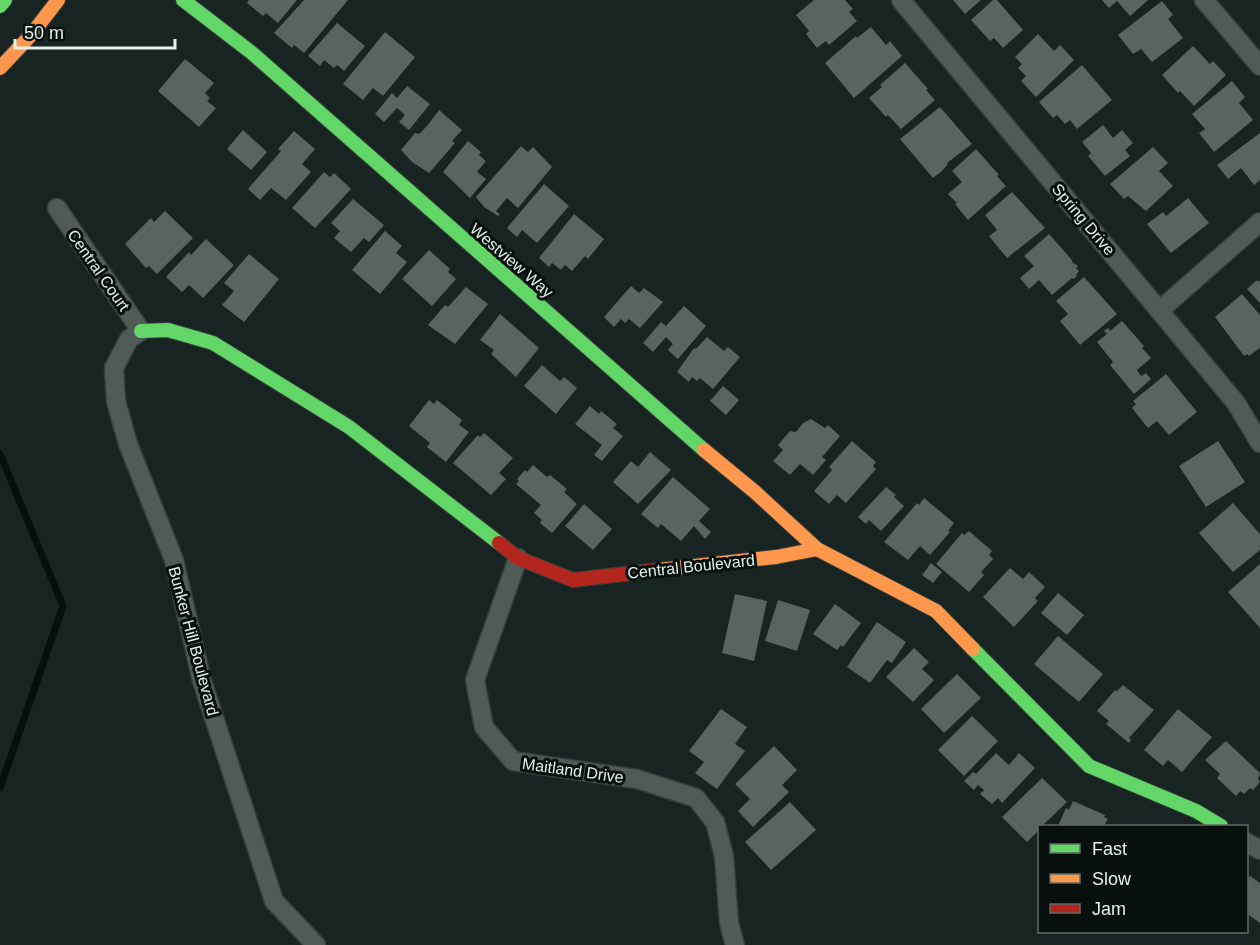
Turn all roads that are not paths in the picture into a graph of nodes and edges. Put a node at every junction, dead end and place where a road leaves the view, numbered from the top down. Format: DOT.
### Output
graph roads {
  1 [pos="5,0"];
  2 [pos="58,0"];
  3 [pos="183,0"];
  4 [pos="901,0"];
  5 [pos="1204,0"];
  6 [pos="0,6"];
  7 [pos="1260,66"];
  8 [pos="0,68"];
  9 [pos="57,208"];
  10 [pos="1260,222"];
  11 [pos="1160,310"];
  12 [pos="141,331"];
  13 [pos="1260,443"];
  14 [pos="817,549"];
  15 [pos="518,558"];
  16 [pos="1219,825"];
  17 [pos="316,945"];
  18 [pos="735,945"];
  1 -- 6 [label="street"];
  2 -- 8 [label="street"];
  3 -- 14 [label="street, Westview Way"];
  4 -- 11 [label="street, Spring Drive"];
  5 -- 7 [label="street"];
  9 -- 12 [label="street, Central Court"];
  10 -- 11 [label="street"];
  11 -- 13 [label="street, Spring Drive"];
  12 -- 15 [label="street, Central Boulevard"];
  12 -- 17 [label="street, Bunker Hill Boulevard"];
  14 -- 15 [label="street, Central Boulevard"];
  14 -- 16 [label="street"];
  15 -- 18 [label="street, Maitland Drive"];
}
